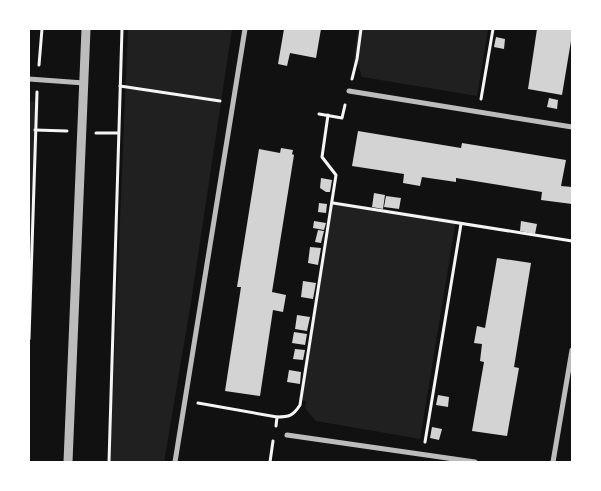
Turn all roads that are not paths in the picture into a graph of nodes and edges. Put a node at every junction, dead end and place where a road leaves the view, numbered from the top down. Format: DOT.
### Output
graph roads {
  1 [pos="86,29"];
  2 [pos="244,29"];
  3 [pos="29,79"];
  4 [pos="84,83"];
  5 [pos="349,91"];
  6 [pos="572,127"];
  7 [pos="572,350"];
  8 [pos="286,436"];
  9 [pos="68,462"];
  10 [pos="175,462"];
  11 [pos="475,462"];
  12 [pos="553,462"];
  1 -- 4 [label="street"];
  2 -- 10 [label="street"];
  3 -- 4 [label="street"];
  4 -- 9 [label="street"];
  5 -- 6 [label="street"];
  7 -- 12 [label="street"];
  8 -- 11 [label="street"];
}
